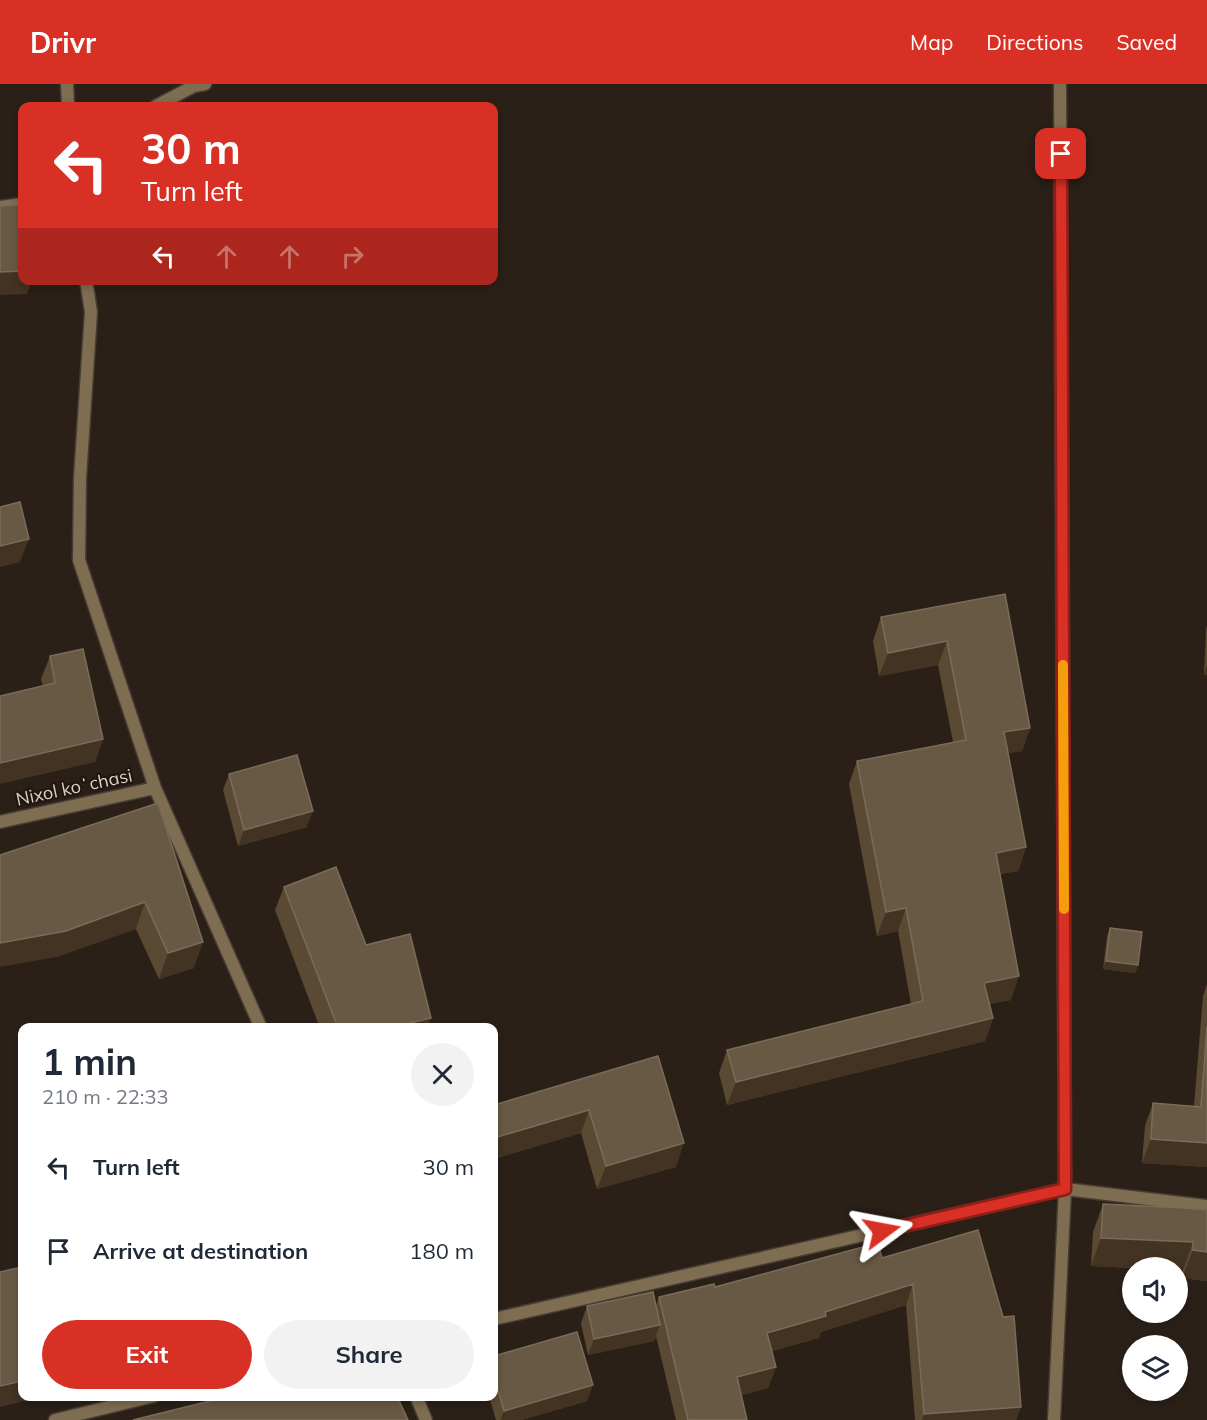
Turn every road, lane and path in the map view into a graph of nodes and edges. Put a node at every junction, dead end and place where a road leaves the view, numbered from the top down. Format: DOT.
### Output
graph roads {
  1 [pos="67,84"];
  2 [pos="205,84"];
  3 [pos="1060,84"];
  4 [pos="68,102"];
  5 [pos="164,102"];
  6 [pos="18,205"];
  7 [pos="0,207"];
  8 [pos="87,285"];
  9 [pos="155,788"];
  10 [pos="0,822"];
  11 [pos="259,1023"];
  12 [pos="1065,1189"];
  13 [pos="1207,1206"];
  14 [pos="498,1318"];
  15 [pos="133,1401"];
  16 [pos="418,1401"];
  17 [pos="55,1420"];
  18 [pos="426,1420"];
  19 [pos="1054,1420"];
  1 -- 4 [label="street"];
  2 -- 5 [label="street"];
  3 -- 12 [label="street"];
  6 -- 7 [label="street"];
  8 -- 9 [label="street"];
  9 -- 10 [label="street, Nixol koʻchasi"];
  9 -- 11 [label="street"];
  12 -- 13 [label="street"];
  12 -- 14 [label="street"];
  12 -- 19 [label="street"];
  15 -- 17 [label="street"];
  16 -- 18 [label="street"];
}
